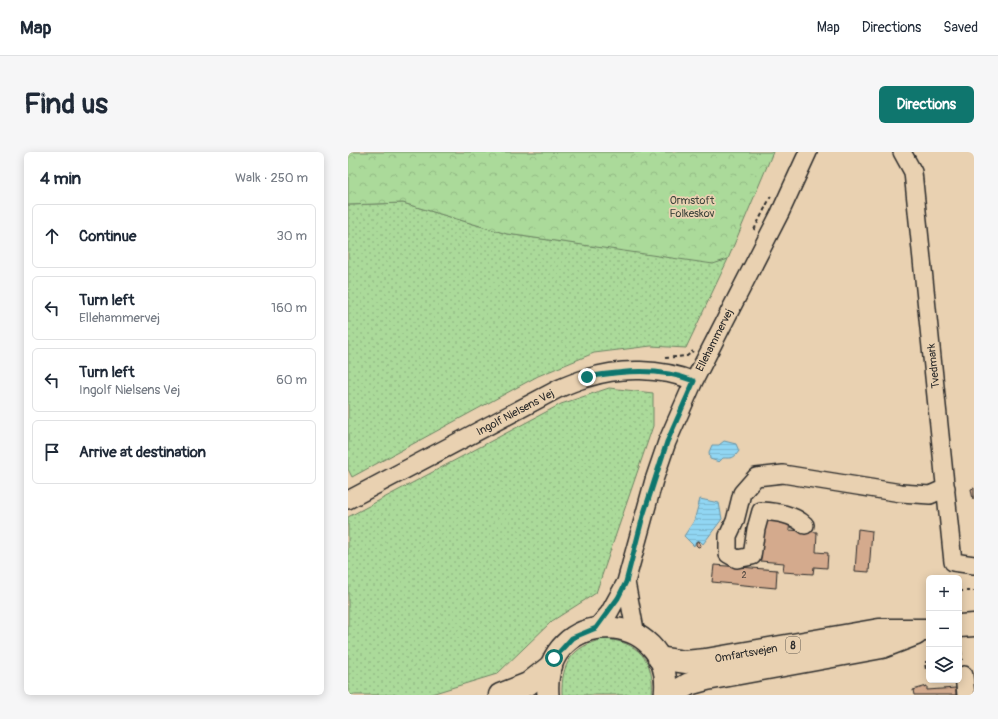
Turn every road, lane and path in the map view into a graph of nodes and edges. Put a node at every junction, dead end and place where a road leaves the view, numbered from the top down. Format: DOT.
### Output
graph roads {
  1 [pos="808,152"];
  2 [pos="902,152"];
  3 [pos="772,194"];
  4 [pos="751,237"];
  5 [pos="694,350"];
  6 [pos="663,358"];
  7 [pos="694,381"];
  8 [pos="946,488"];
  9 [pos="348,500"];
  10 [pos="805,525"];
  11 [pos="974,565"];
  12 [pos="626,582"];
  13 [pos="962,591"];
  14 [pos="974,591"];
  15 [pos="974,625"];
  16 [pos="962,626"];
  17 [pos="596,628"];
  18 [pos="926,630"];
  19 [pos="926,631"];
  20 [pos="636,635"];
  21 [pos="659,658"];
  22 [pos="962,665"];
  23 [pos="551,666"];
  24 [pos="500,695"];
  25 [pos="548,695"];
  26 [pos="665,695"];
  27 [pos="670,695"];
  28 [pos="966,695"];
  1 -- 7 [label="street, Ellehammervej"];
  2 -- 8 [label="street, Tvedmark"];
  3 -- 4 [label="path"];
  5 -- 6 [label="path"];
  7 -- 9 [label="street, Ingolf Nielsens Vej"];
  7 -- 12 [label="street, Ellehammervej"];
  8 -- 10 [label="street"];
  8 -- 11 [label="street, Tvedmark"];
  12 -- 17 [label="street, Ellehammervej"];
  12 -- 20 [label="street, Ellehammervej"];
  13 -- 14 [label="path"];
  15 -- 16 [label="highway"];
  17 -- 20 [label="main road"];
  17 -- 23 [label="main road"];
  18 -- 21 [label="highway, Omfartsvejen / 8"];
  19 -- 27 [label="highway, Omfartsvejen / 8"];
  20 -- 21 [label="main road"];
  21 -- 26 [label="main road"];
  22 -- 28 [label="street"];
  23 -- 24 [label="highway"];
  23 -- 25 [label="main road"];
}
